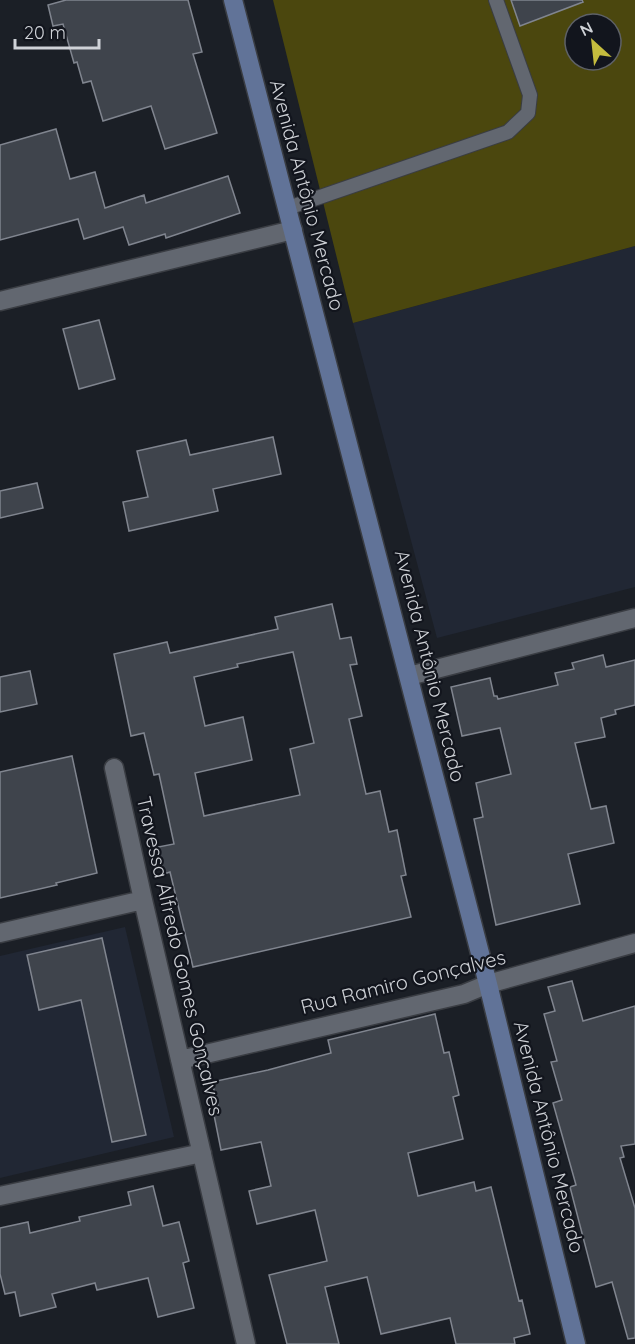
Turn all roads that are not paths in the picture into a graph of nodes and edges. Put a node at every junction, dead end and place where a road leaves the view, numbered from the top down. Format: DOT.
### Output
graph roads {
  1 [pos="233,0"];
  2 [pos="496,0"];
  3 [pos="288,208"];
  4 [pos="293,230"];
  5 [pos="0,301"];
  6 [pos="635,618"];
  7 [pos="410,676"];
  8 [pos="114,768"];
  9 [pos="143,900"];
  10 [pos="0,933"];
  11 [pos="635,942"];
  12 [pos="488,984"];
  13 [pos="180,1060"];
  14 [pos="202,1153"];
  15 [pos="0,1196"];
  16 [pos="246,1344"];
  17 [pos="576,1344"];
  1 -- 3 [label="street, Avenida Antônio Mercado"];
  2 -- 3 [label="lane"];
  3 -- 4 [label="street, Avenida Antônio Mercado"];
  4 -- 5 [label="street"];
  4 -- 7 [label="street, Avenida Antônio Mercado"];
  6 -- 7 [label="street"];
  7 -- 12 [label="street, Avenida Antônio Mercado"];
  8 -- 9 [label="street, Travessa Alfredo Gomes Gonçalves"];
  9 -- 10 [label="street"];
  9 -- 13 [label="street, Travessa Alfredo Gomes Gonçalves"];
  11 -- 12 [label="street, Rua Ramiro Gonçalves"];
  12 -- 13 [label="street, Rua Ramiro Gonçalves"];
  12 -- 17 [label="street, Avenida Antônio Mercado"];
  13 -- 14 [label="street, Travessa Alfredo Gomes Gonçalves"];
  14 -- 15 [label="street"];
  14 -- 16 [label="street, Travessa Alfredo Gomes Gonçalves"];
}
